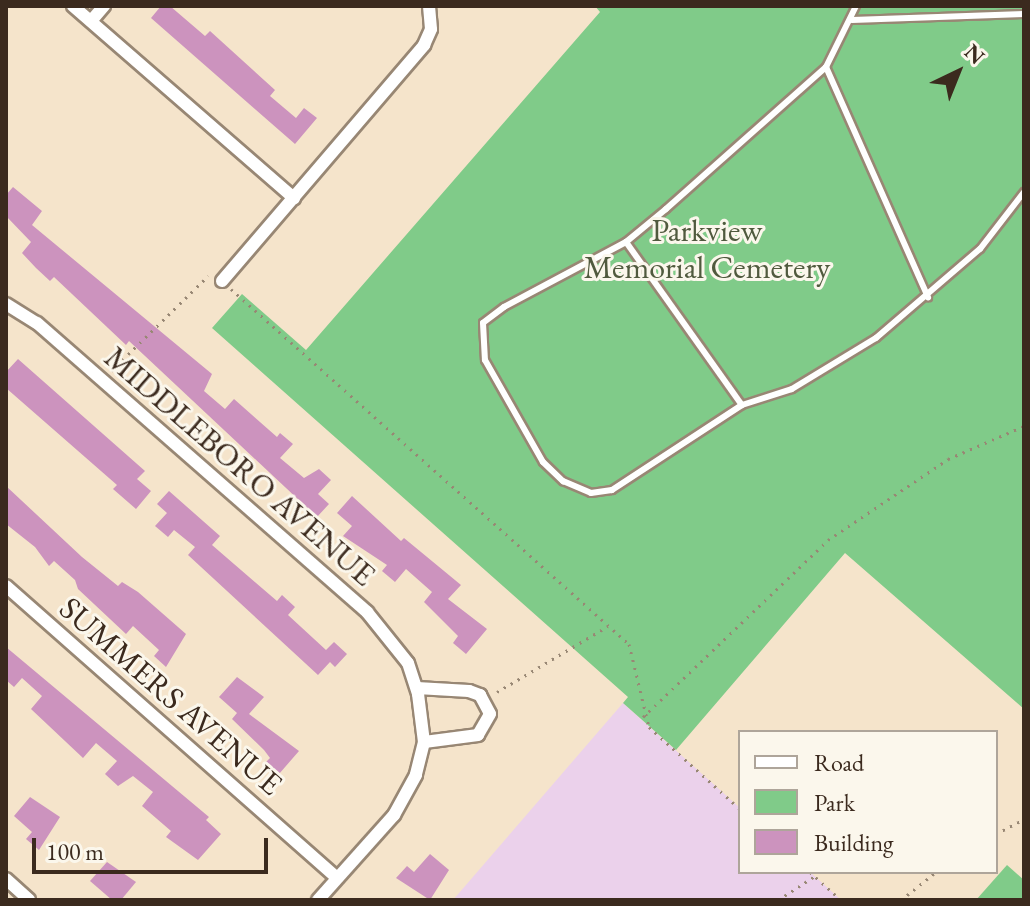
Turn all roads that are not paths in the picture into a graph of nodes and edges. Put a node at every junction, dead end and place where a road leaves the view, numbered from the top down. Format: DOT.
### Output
graph roads {
  1 [pos="73,6"];
  2 [pos="104,6"];
  3 [pos="429,6"];
  4 [pos="856,6"];
  5 [pos="1024,14"];
  6 [pos="852,20"];
  7 [pos="91,21"];
  8 [pos="826,67"];
  9 [pos="1024,192"];
  10 [pos="294,198"];
  11 [pos="626,242"];
  12 [pos="222,281"];
  13 [pos="928,297"];
  14 [pos="6,304"];
  15 [pos="742,405"];
  16 [pos="6,586"];
  17 [pos="417,688"];
  18 [pos="424,742"];
  19 [pos="337,878"];
  20 [pos="6,879"];
  21 [pos="29,900"];
  22 [pos="318,900"];
  1 -- 7 [label="street"];
  2 -- 7 [label="street"];
  3 -- 10 [label="street"];
  4 -- 6 [label="lane"];
  5 -- 6 [label="lane"];
  6 -- 8 [label="lane"];
  7 -- 10 [label="street"];
  8 -- 11 [label="lane"];
  8 -- 13 [label="lane"];
  9 -- 13 [label="lane"];
  10 -- 12 [label="street"];
  11 -- 15 [label="lane"];
  11 -- 15 [label="lane"];
  13 -- 15 [label="lane"];
  14 -- 17 [label="street, MIDDLEBORO AVENUE"];
  16 -- 19 [label="street, SUMMERS AVENUE"];
  17 -- 18 [label="street, MIDDLEBORO AVENUE"];
  17 -- 18 [label="street"];
  18 -- 19 [label="street"];
  19 -- 22 [label="street"];
  20 -- 21 [label="street"];
}
